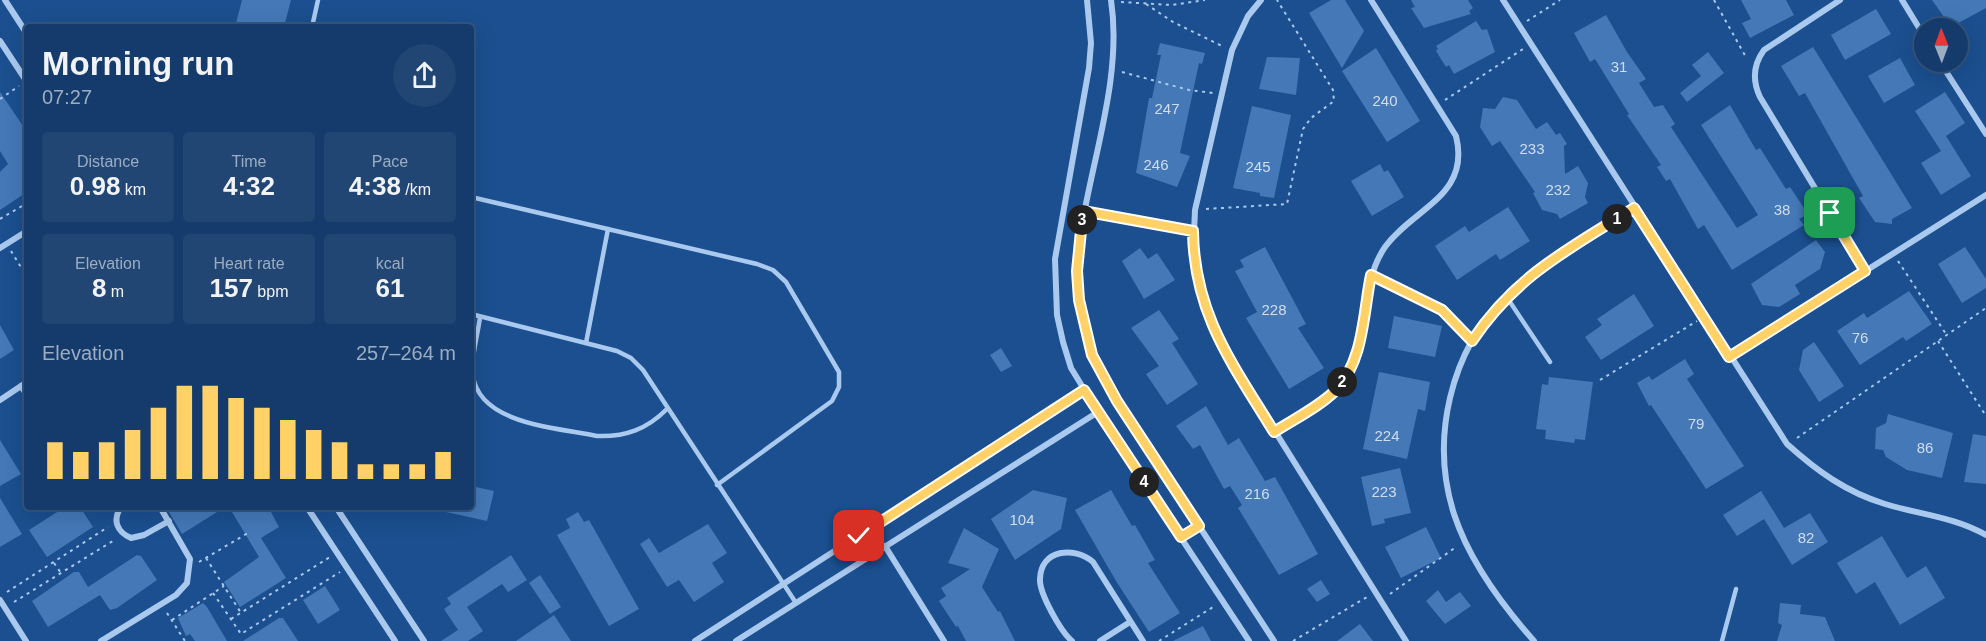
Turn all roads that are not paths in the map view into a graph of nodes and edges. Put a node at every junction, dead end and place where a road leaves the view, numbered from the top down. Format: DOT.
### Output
graph roads {
  1 [pos="5,0"];
  2 [pos="318,0"];
  3 [pos="1087,0"];
  4 [pos="1260,0"];
  5 [pos="1371,0"];
  6 [pos="1503,0"];
  7 [pos="1840,0"];
  8 [pos="1902,0"];
  9 [pos="1111,1"];
  10 [pos="1914,20"];
  11 [pos="313,24"];
  12 [pos="24,29"];
  13 [pos="0,41"];
  14 [pos="1946,72"];
  15 [pos="24,77"];
  16 [pos="1986,134"];
  17 [pos="1986,195"];
  18 [pos="474,197"];
  19 [pos="1634,208"];
  20 [pos="608,229"];
  21 [pos="24,233"];
  22 [pos="3,247"];
  23 [pos="1865,271"];
  24 [pos="1506,296"];
  25 [pos="474,315"];
  26 [pos="480,317"];
  27 [pos="586,343"];
  28 [pos="1729,357"];
  29 [pos="474,361"];
  30 [pos="1550,362"];
  31 [pos="474,379"];
  32 [pos="24,384"];
  33 [pos="1084,390"];
  34 [pos="0,400"];
  35 [pos="667,409"];
  36 [pos="1098,412"];
  37 [pos="1274,432"];
  38 [pos="717,485"];
  39 [pos="120,510"];
  40 [pos="162,510"];
  41 [pos="309,510"];
  42 [pos="338,510"];
  43 [pos="169,521"];
  44 [pos="1199,526"];
  45 [pos="1986,535"];
  46 [pos="1181,537"];
  47 [pos="885,546"];
  48 [pos="784,585"];
  49 [pos="1736,589"];
  50 [pos="0,599"];
  51 [pos="796,603"];
  52 [pos="1130,622"];
  53 [pos="26,641"];
  54 [pos="101,641"];
  55 [pos="395,641"];
  56 [pos="424,641"];
  57 [pos="695,641"];
  58 [pos="736,641"];
  59 [pos="944,641"];
  60 [pos="1072,641"];
  61 [pos="1100,641"];
  62 [pos="1143,641"];
  63 [pos="1249,641"];
  64 [pos="1274,641"];
  65 [pos="1406,641"];
  66 [pos="1534,641"];
  67 [pos="1722,641"];
  1 -- 12 [label="street"];
  2 -- 11 [label="lane"];
  3 -- 33 [label="street"];
  4 -- 37 [label="street"];
  5 -- 37 [label="street"];
  6 -- 19 [label="street"];
  7 -- 23 [label="street"];
  8 -- 10 [label="street"];
  9 -- 44 [label="street"];
  13 -- 15 [label="street"];
  14 -- 16 [label="street"];
  17 -- 23 [label="street"];
  18 -- 20 [label="lane"];
  19 -- 24 [label="street"];
  19 -- 28 [label="street"];
  20 -- 27 [label="lane"];
  20 -- 38 [label="lane"];
  21 -- 22 [label="street"];
  23 -- 28 [label="street"];
  24 -- 30 [label="lane"];
  24 -- 66 [label="street"];
  25 -- 26 [label="lane"];
  26 -- 27 [label="lane"];
  26 -- 29 [label="lane"];
  27 -- 35 [label="lane"];
  28 -- 45 [label="street"];
  31 -- 35 [label="lane"];
  32 -- 34 [label="street"];
  33 -- 36 [label="street"];
  33 -- 48 [label="street"];
  35 -- 38 [label="lane"];
  36 -- 46 [label="street"];
  36 -- 47 [label="street"];
  37 -- 65 [label="street"];
  38 -- 48 [label="lane"];
  39 -- 43 [label="street"];
  40 -- 43 [label="street"];
  41 -- 55 [label="street"];
  42 -- 56 [label="street"];
  43 -- 54 [label="street"];
  44 -- 46 [label="street"];
  44 -- 64 [label="street"];
  46 -- 63 [label="street"];
  47 -- 51 [label="street"];
  47 -- 59 [label="street"];
  48 -- 51 [label="lane"];
  48 -- 57 [label="street"];
  49 -- 67 [label="lane"];
  50 -- 53 [label="street"];
  51 -- 58 [label="street"];
  52 -- 60 [label="street"];
  52 -- 61 [label="street"];
  52 -- 62 [label="street"];
}
